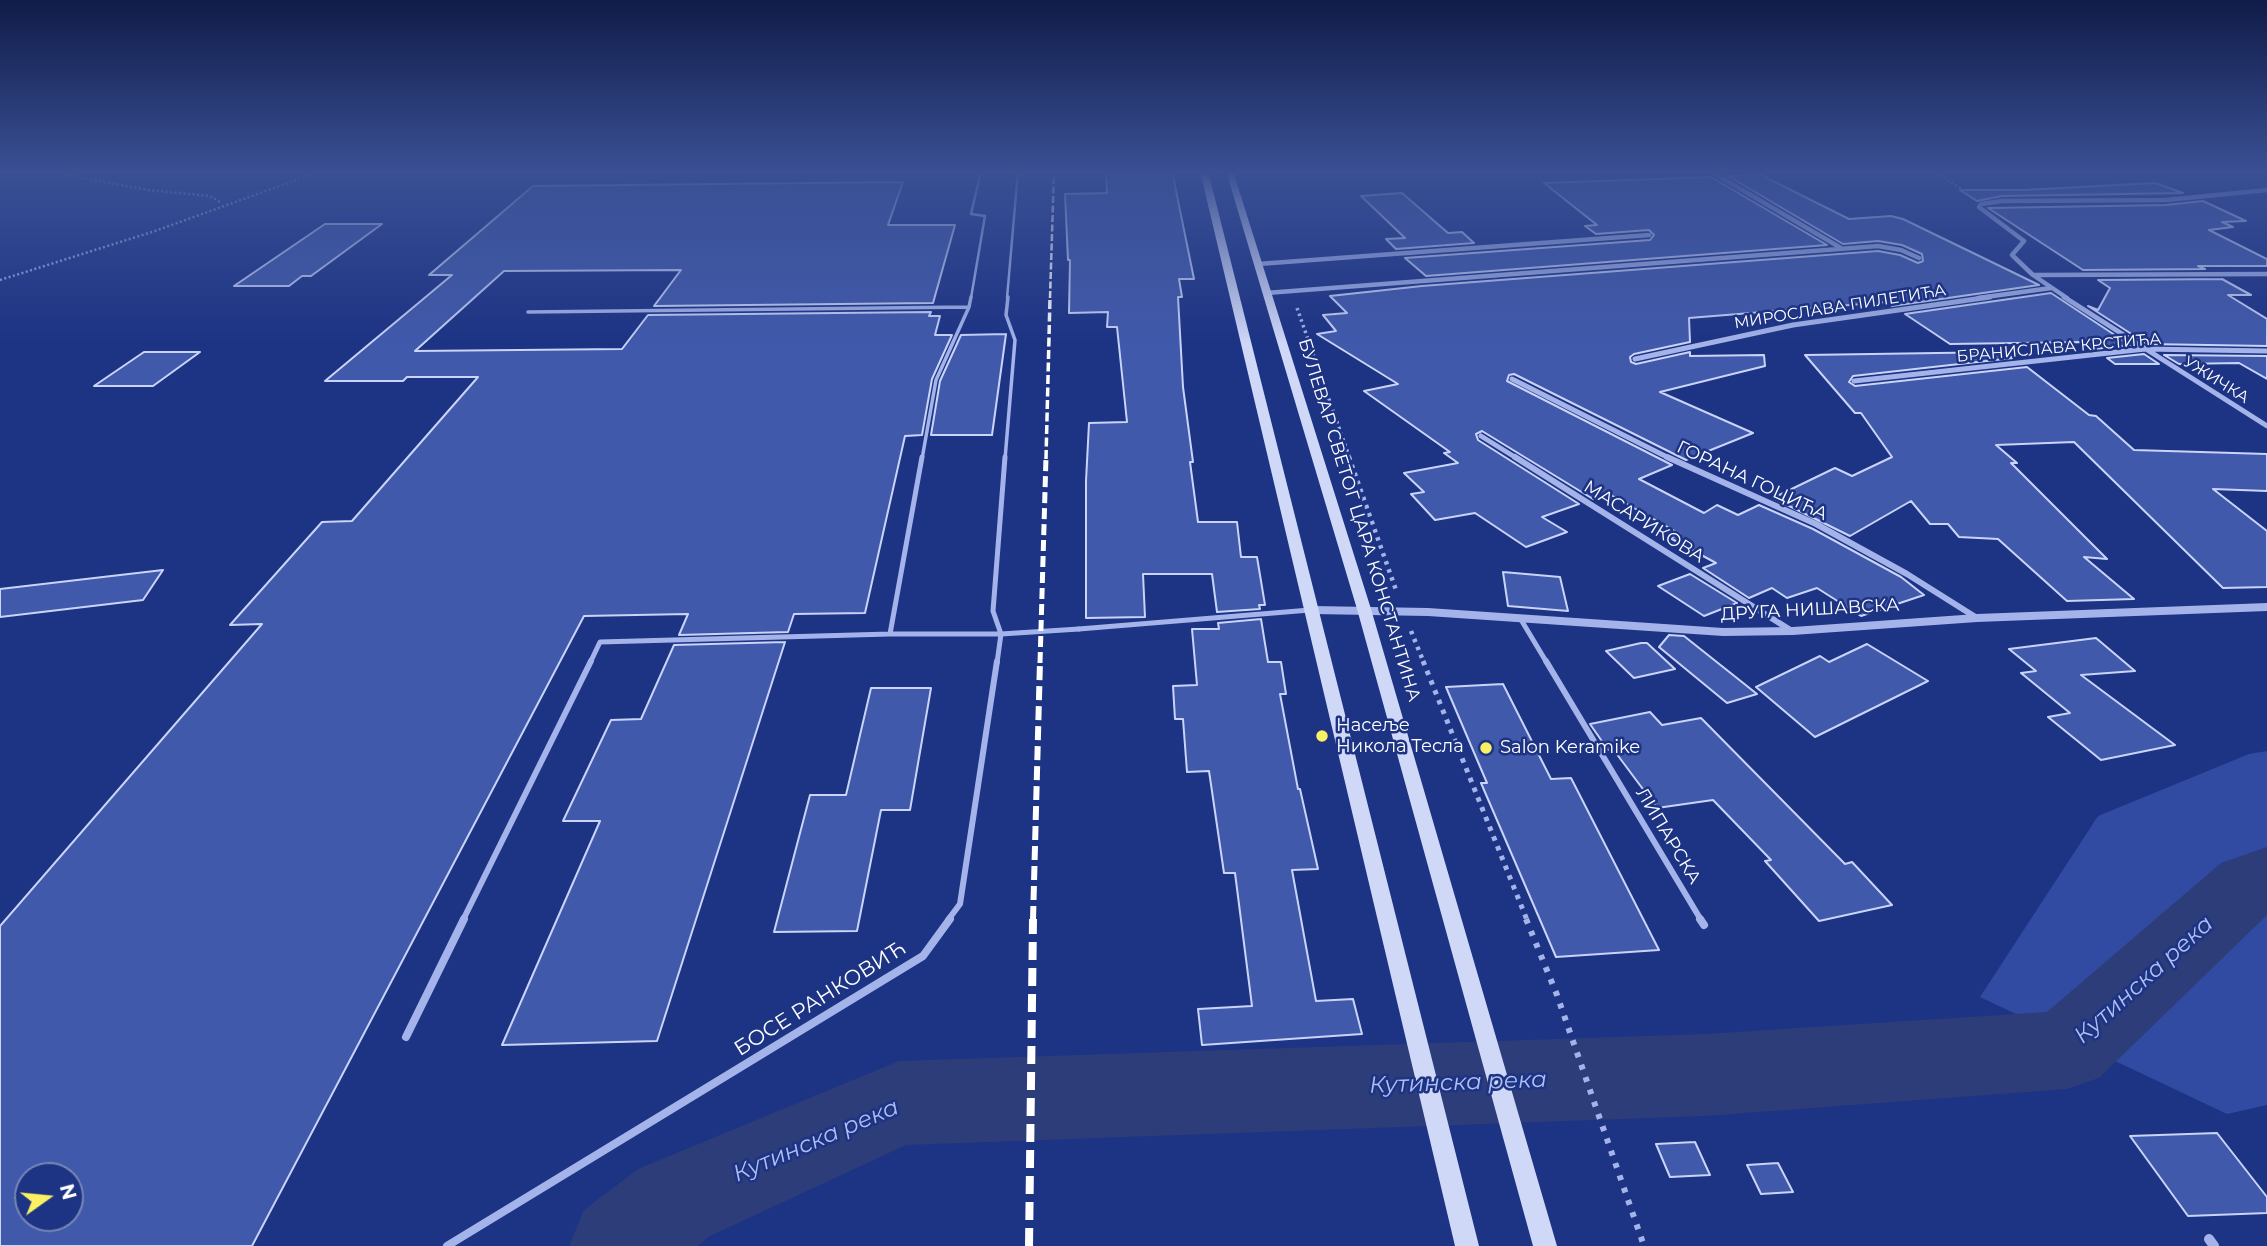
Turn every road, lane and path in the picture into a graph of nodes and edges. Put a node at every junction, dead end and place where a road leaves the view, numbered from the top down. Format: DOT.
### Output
graph roads {
  1 [pos="157,229"];
  2 [pos="983,229"];
  3 [pos="1013,229"];
  4 [pos="1218,229"];
  5 [pos="1247,229"];
  6 [pos="1809,229"];
  7 [pos="2007,229"];
  8 [pos="1650,235"];
  9 [pos="1841,248"];
  10 [pos="1919,258"];
  11 [pos="1258,264"];
  12 [pos="2267,274"];
  13 [pos="2033,275"];
  14 [pos="0,280"];
  15 [pos="2051,288"];
  16 [pos="1292,291"];
  17 [pos="1266,293"];
  18 [pos="969,307"];
  19 [pos="528,312"];
  20 [pos="2145,349"];
  21 [pos="2267,351"];
  22 [pos="1635,359"];
  23 [pos="1512,379"];
  24 [pos="1854,381"];
  25 [pos="2265,423"];
  26 [pos="1480,436"];
  27 [pos="2267,607"];
  28 [pos="1364,609"];
  29 [pos="1313,610"];
  30 [pos="1403,611"];
  31 [pos="1520,618"];
  32 [pos="1977,618"];
  33 [pos="1079,629"];
  34 [pos="1793,631"];
  35 [pos="890,634"];
  36 [pos="1001,634"];
  37 [pos="1704,925"];
  38 [pos="406,1037"];
  39 [pos="447,1246"];
  40 [pos="1467,1246"];
  41 [pos="1545,1246"];
  42 [pos="1644,1246"];
  1 -- 14 [label="path"];
  2 -- 18 [label="lane"];
  3 -- 36 [label="lane"];
  4 -- 29 [label="main road"];
  5 -- 11 [label="main road, БУЛЕВАР СВЕТОГ ЦАРА КОНСТАНТИНА"];
  6 -- 9 [label="street"];
  7 -- 13 [label="street, УЖИЧКА"];
  8 -- 11 [label="street"];
  9 -- 10 [label="street"];
  9 -- 16 [label="street"];
  11 -- 17 [label="main road, БУЛЕВАР СВЕТОГ ЦАРА КОНСТАНТИНА"];
  12 -- 13 [label="street"];
  13 -- 15 [label="street, УЖИЧКА"];
  15 -- 20 [label="street, УЖИЧКА"];
  15 -- 22 [label="street, МИРОСЛАВА ПИЛЕТИЋА"];
  16 -- 17 [label="street"];
  16 -- 30 [label="path"];
  17 -- 28 [label="main road, БУЛЕВАР СВЕТОГ ЦАРА КОНСТАНТИНА"];
  18 -- 19 [label="lane"];
  18 -- 35 [label="lane"];
  20 -- 21 [label="street, БРАНИСЛАВА КРСТИЋА"];
  20 -- 24 [label="street, БРАНИСЛАВА КРСТИЋА"];
  20 -- 25 [label="street, УЖИЧКА"];
  23 -- 32 [label="street, ГОРАНА ГОЦИЋА"];
  26 -- 34 [label="street, МАСАРИКОВА"];
  27 -- 32 [label="street, ДРУГА НИШАВСКА"];
  28 -- 29 [label="street, ДРУГА НИШАВСКА"];
  28 -- 30 [label="street, ДРУГА НИШАВСКА"];
  28 -- 41 [label="main road, БУЛЕВАР СВЕТОГ ЦАРА КОНСТАНТИНА"];
  29 -- 33 [label="lane"];
  29 -- 40 [label="main road"];
  30 -- 31 [label="street, ДРУГА НИШАВСКА"];
  30 -- 42 [label="path"];
  31 -- 34 [label="street, ДРУГА НИШАВСКА"];
  31 -- 37 [label="lane, ЛИПАРСКА"];
  32 -- 34 [label="street, ДРУГА НИШАВСКА"];
  33 -- 36 [label="street"];
  35 -- 36 [label="lane"];
  35 -- 38 [label="lane"];
  36 -- 39 [label="lane, БОСЕ РАНКОВИЋ"];
}
